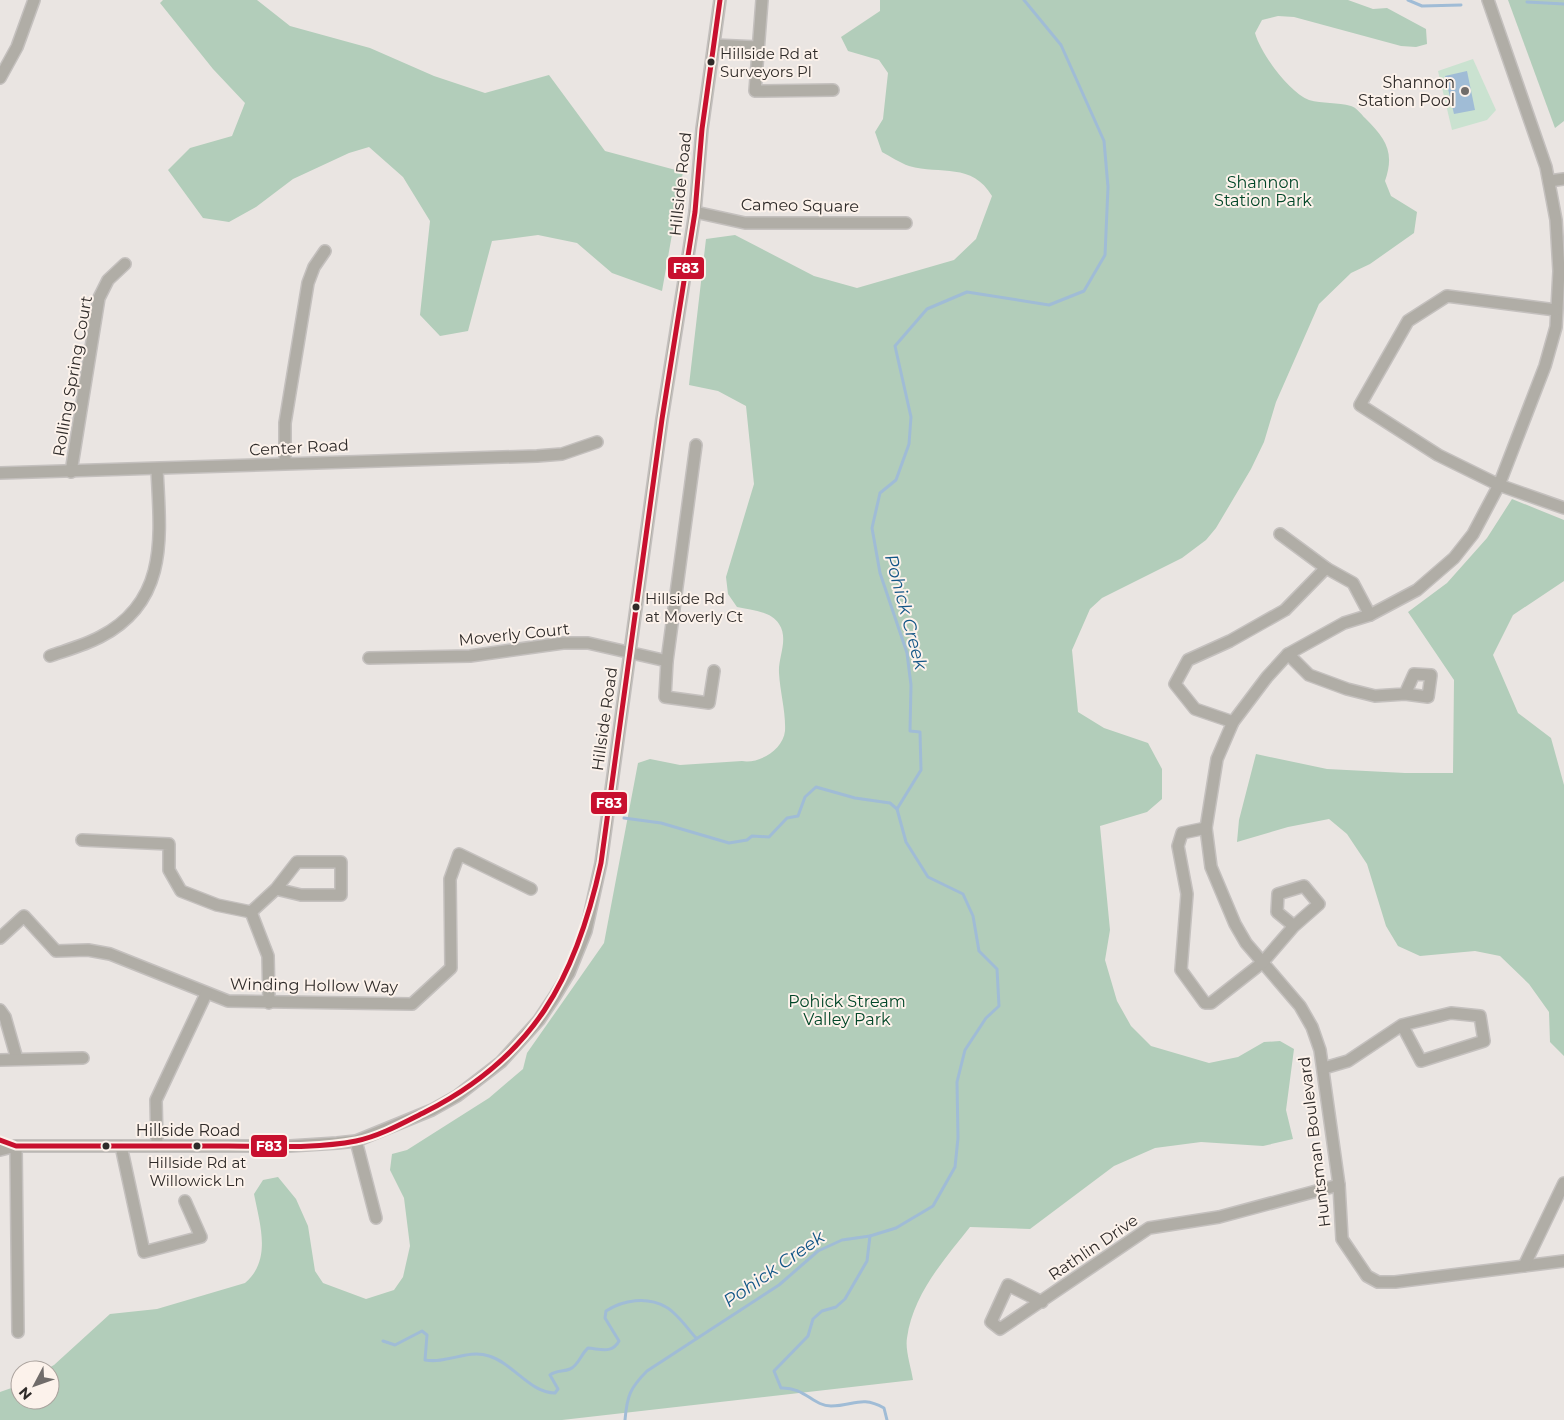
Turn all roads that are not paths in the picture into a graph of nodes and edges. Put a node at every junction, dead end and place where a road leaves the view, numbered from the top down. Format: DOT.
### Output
graph roads {
  1 [pos="34,0"];
  2 [pos="720,0"];
  3 [pos="762,0"];
  4 [pos="1488,0"];
  5 [pos="714,45"];
  6 [pos="758,47"];
  7 [pos="0,78"];
  8 [pos="832,90"];
  9 [pos="1564,179"];
  10 [pos="1549,181"];
  11 [pos="695,212"];
  12 [pos="906,223"];
  13 [pos="326,251"];
  14 [pos="125,264"];
  15 [pos="1556,310"];
  16 [pos="1560,328"];
  17 [pos="597,442"];
  18 [pos="696,445"];
  19 [pos="285,462"];
  20 [pos="157,469"];
  21 [pos="71,472"];
  22 [pos="0,473"];
  23 [pos="1499,486"];
  24 [pos="1564,508"];
  25 [pos="1280,534"];
  26 [pos="1326,568"];
  27 [pos="1370,615"];
  28 [pos="630,652"];
  29 [pos="1288,654"];
  30 [pos="50,656"];
  31 [pos="369,658"];
  32 [pos="667,660"];
  33 [pos="714,671"];
  34 [pos="1405,694"];
  35 [pos="1233,722"];
  36 [pos="1206,828"];
  37 [pos="82,840"];
  38 [pos="276,889"];
  39 [pos="531,889"];
  40 [pos="251,912"];
  41 [pos="1294,926"];
  42 [pos="0,938"];
  43 [pos="1262,963"];
  44 [pos="206,994"];
  45 [pos="269,1003"];
  46 [pos="0,1010"];
  47 [pos="1402,1025"];
  48 [pos="83,1058"];
  49 [pos="16,1059"];
  50 [pos="0,1060"];
  51 [pos="1324,1068"];
  52 [pos="0,1140"];
  53 [pos="356,1141"];
  54 [pos="16,1146"];
  55 [pos="121,1146"];
  56 [pos="157,1146"];
  57 [pos="0,1150"];
  58 [pos="1564,1183"];
  59 [pos="1339,1185"];
  60 [pos="185,1200"];
  61 [pos="376,1218"];
  62 [pos="1564,1261"];
  63 [pos="1524,1266"];
  64 [pos="1042,1302"];
  65 [pos="18,1332"];
  1 -- 7 [label="street"];
  2 -- 5 [label="street, Hillside Road"];
  3 -- 6 [label="street"];
  4 -- 10 [label="street, Huntsman Boulevard"];
  5 -- 6 [label="street"];
  5 -- 11 [label="street, Hillside Road"];
  6 -- 8 [label="street"];
  9 -- 10 [label="street"];
  10 -- 15 [label="street, Huntsman Boulevard"];
  11 -- 12 [label="street, Cameo Square"];
  11 -- 28 [label="street, Hillside Road"];
  13 -- 19 [label="street"];
  14 -- 21 [label="street, Rolling Spring Court"];
  15 -- 16 [label="street, Huntsman Boulevard"];
  15 -- 23 [label="street"];
  16 -- 23 [label="street, Huntsman Boulevard"];
  17 -- 19 [label="street, Center Road"];
  18 -- 32 [label="street"];
  19 -- 20 [label="street, Center Road"];
  20 -- 21 [label="street, Center Road"];
  20 -- 30 [label="street"];
  21 -- 22 [label="street, Center Road"];
  23 -- 24 [label="street"];
  23 -- 27 [label="street, Huntsman Boulevard"];
  25 -- 26 [label="street"];
  26 -- 27 [label="street"];
  26 -- 35 [label="street"];
  27 -- 29 [label="street, Huntsman Boulevard"];
  28 -- 31 [label="street, Moverly Court"];
  28 -- 32 [label="street, Moverly Court"];
  28 -- 53 [label="street, Hillside Road"];
  29 -- 34 [label="street"];
  29 -- 35 [label="street, Huntsman Boulevard"];
  32 -- 33 [label="street"];
  35 -- 36 [label="street, Huntsman Boulevard"];
  36 -- 43 [label="street, Huntsman Boulevard"];
  36 -- 43 [label="street"];
  37 -- 40 [label="street"];
  38 -- 38 [label="street"];
  38 -- 40 [label="street"];
  39 -- 45 [label="street, Winding Hollow Way"];
  40 -- 45 [label="street"];
  41 -- 43 [label="street"];
  42 -- 44 [label="street, Winding Hollow Way"];
  43 -- 51 [label="street, Huntsman Boulevard"];
  44 -- 45 [label="street, Winding Hollow Way"];
  44 -- 56 [label="street"];
  46 -- 49 [label="street"];
  47 -- 47 [label="street"];
  47 -- 51 [label="street"];
  48 -- 49 [label="street"];
  49 -- 50 [label="street"];
  51 -- 59 [label="street, Huntsman Boulevard"];
  52 -- 54 [label="street, Hillside Road"];
  53 -- 56 [label="street, Hillside Road"];
  53 -- 61 [label="street"];
  54 -- 55 [label="street, Hillside Road"];
  54 -- 57 [label="street, Hillside Road"];
  54 -- 65 [label="street"];
  55 -- 56 [label="street, Hillside Road"];
  55 -- 60 [label="street"];
  58 -- 63 [label="street"];
  59 -- 63 [label="street, Huntsman Boulevard"];
  59 -- 64 [label="street, Rathlin Drive"];
  62 -- 63 [label="street"];
}
